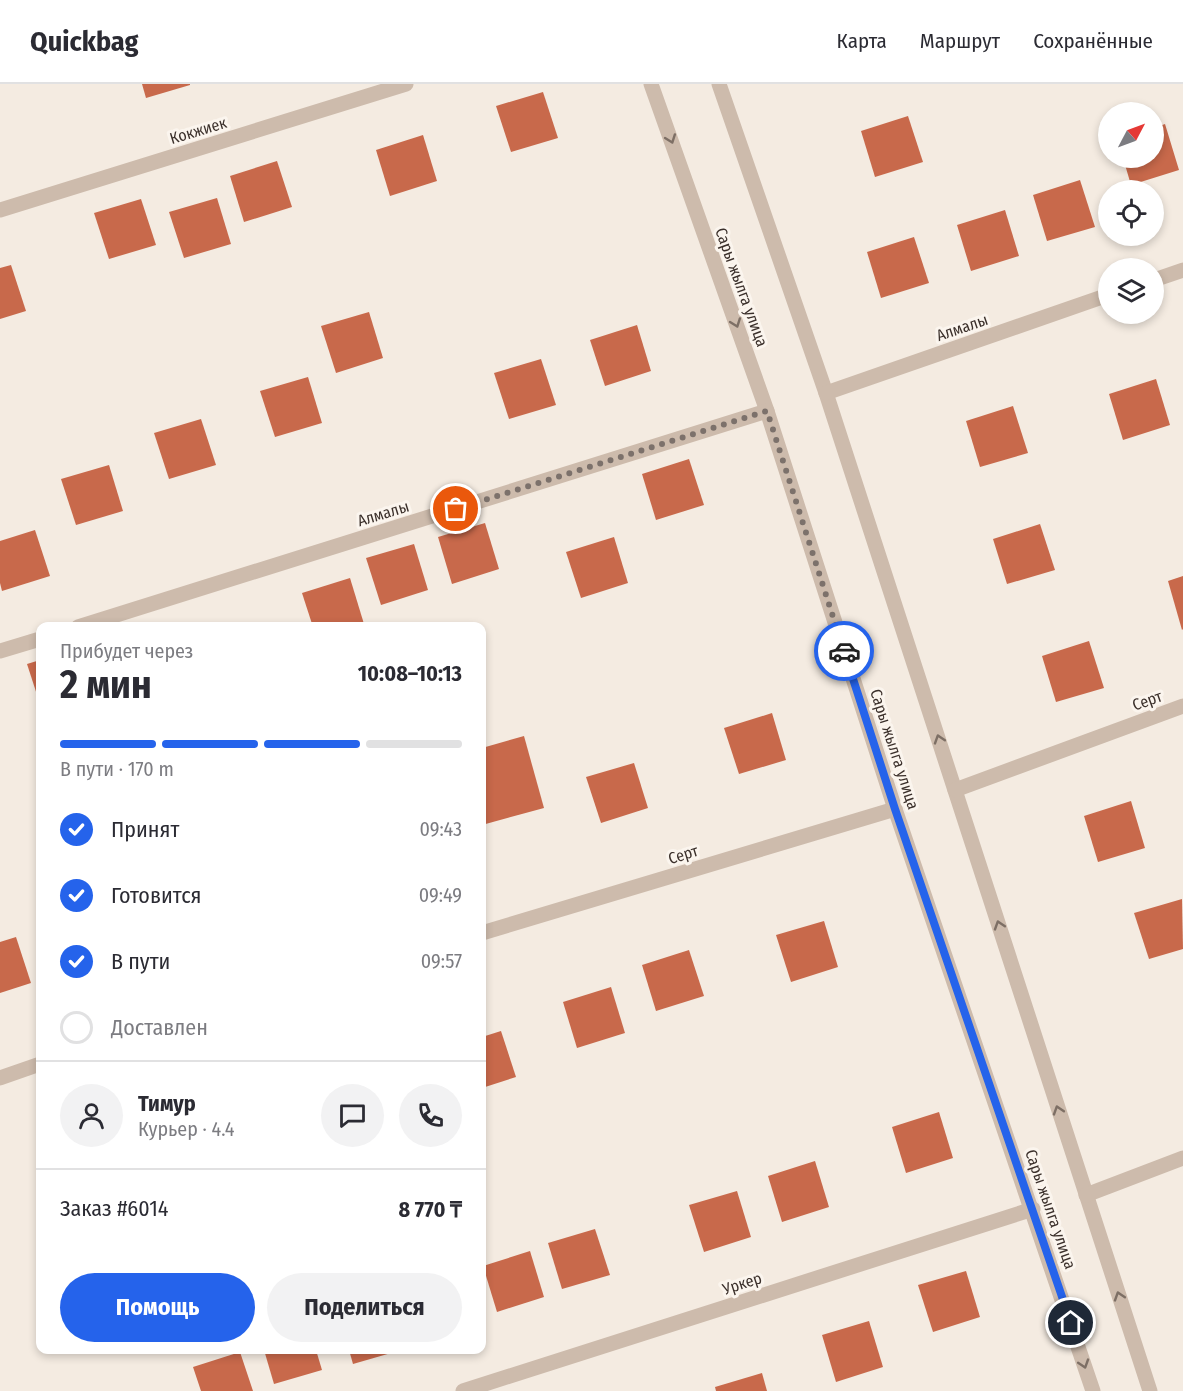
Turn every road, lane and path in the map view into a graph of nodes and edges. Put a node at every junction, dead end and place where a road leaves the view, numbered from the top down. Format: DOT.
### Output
graph roads {
  1 [pos="406,84"];
  2 [pos="651,84"];
  3 [pos="719,84"];
  4 [pos="0,210"];
  5 [pos="1183,270"];
  6 [pos="1164,277"];
  7 [pos="1098,298"];
  8 [pos="826,393"];
  9 [pos="767,411"];
  10 [pos="94,622"];
  11 [pos="36,640"];
  12 [pos="0,651"];
  13 [pos="1183,706"];
  14 [pos="955,790"];
  15 [pos="895,809"];
  16 [pos="486,932"];
  17 [pos="36,1065"];
  18 [pos="0,1078"];
  19 [pos="1183,1158"];
  20 [pos="1086,1195"];
  21 [pos="1033,1209"];
  22 [pos="463,1391"];
  23 [pos="1093,1391"];
  24 [pos="1150,1391"];
  1 -- 4 [label="street, Кокжиек"];
  2 -- 9 [label="street, Сары жылга улица, one-way"];
  3 -- 8 [label="street"];
  5 -- 6 [label="street"];
  7 -- 8 [label="street, Алмалы"];
  14 -- 8 [label="street, one-way"];
  9 -- 10 [label="street, Алмалы"];
  9 -- 15 [label="street, Сары жылга улица"];
  11 -- 12 [label="street"];
  13 -- 14 [label="street, Серт"];
  20 -- 14 [label="street, one-way"];
  15 -- 16 [label="street, Серт"];
  15 -- 21 [label="street, Сары жылга улица"];
  17 -- 18 [label="street"];
  19 -- 20 [label="street"];
  24 -- 20 [label="street, one-way"];
  21 -- 22 [label="street, Уркер"];
  21 -- 23 [label="street, Сары жылга улица, one-way"];
}
